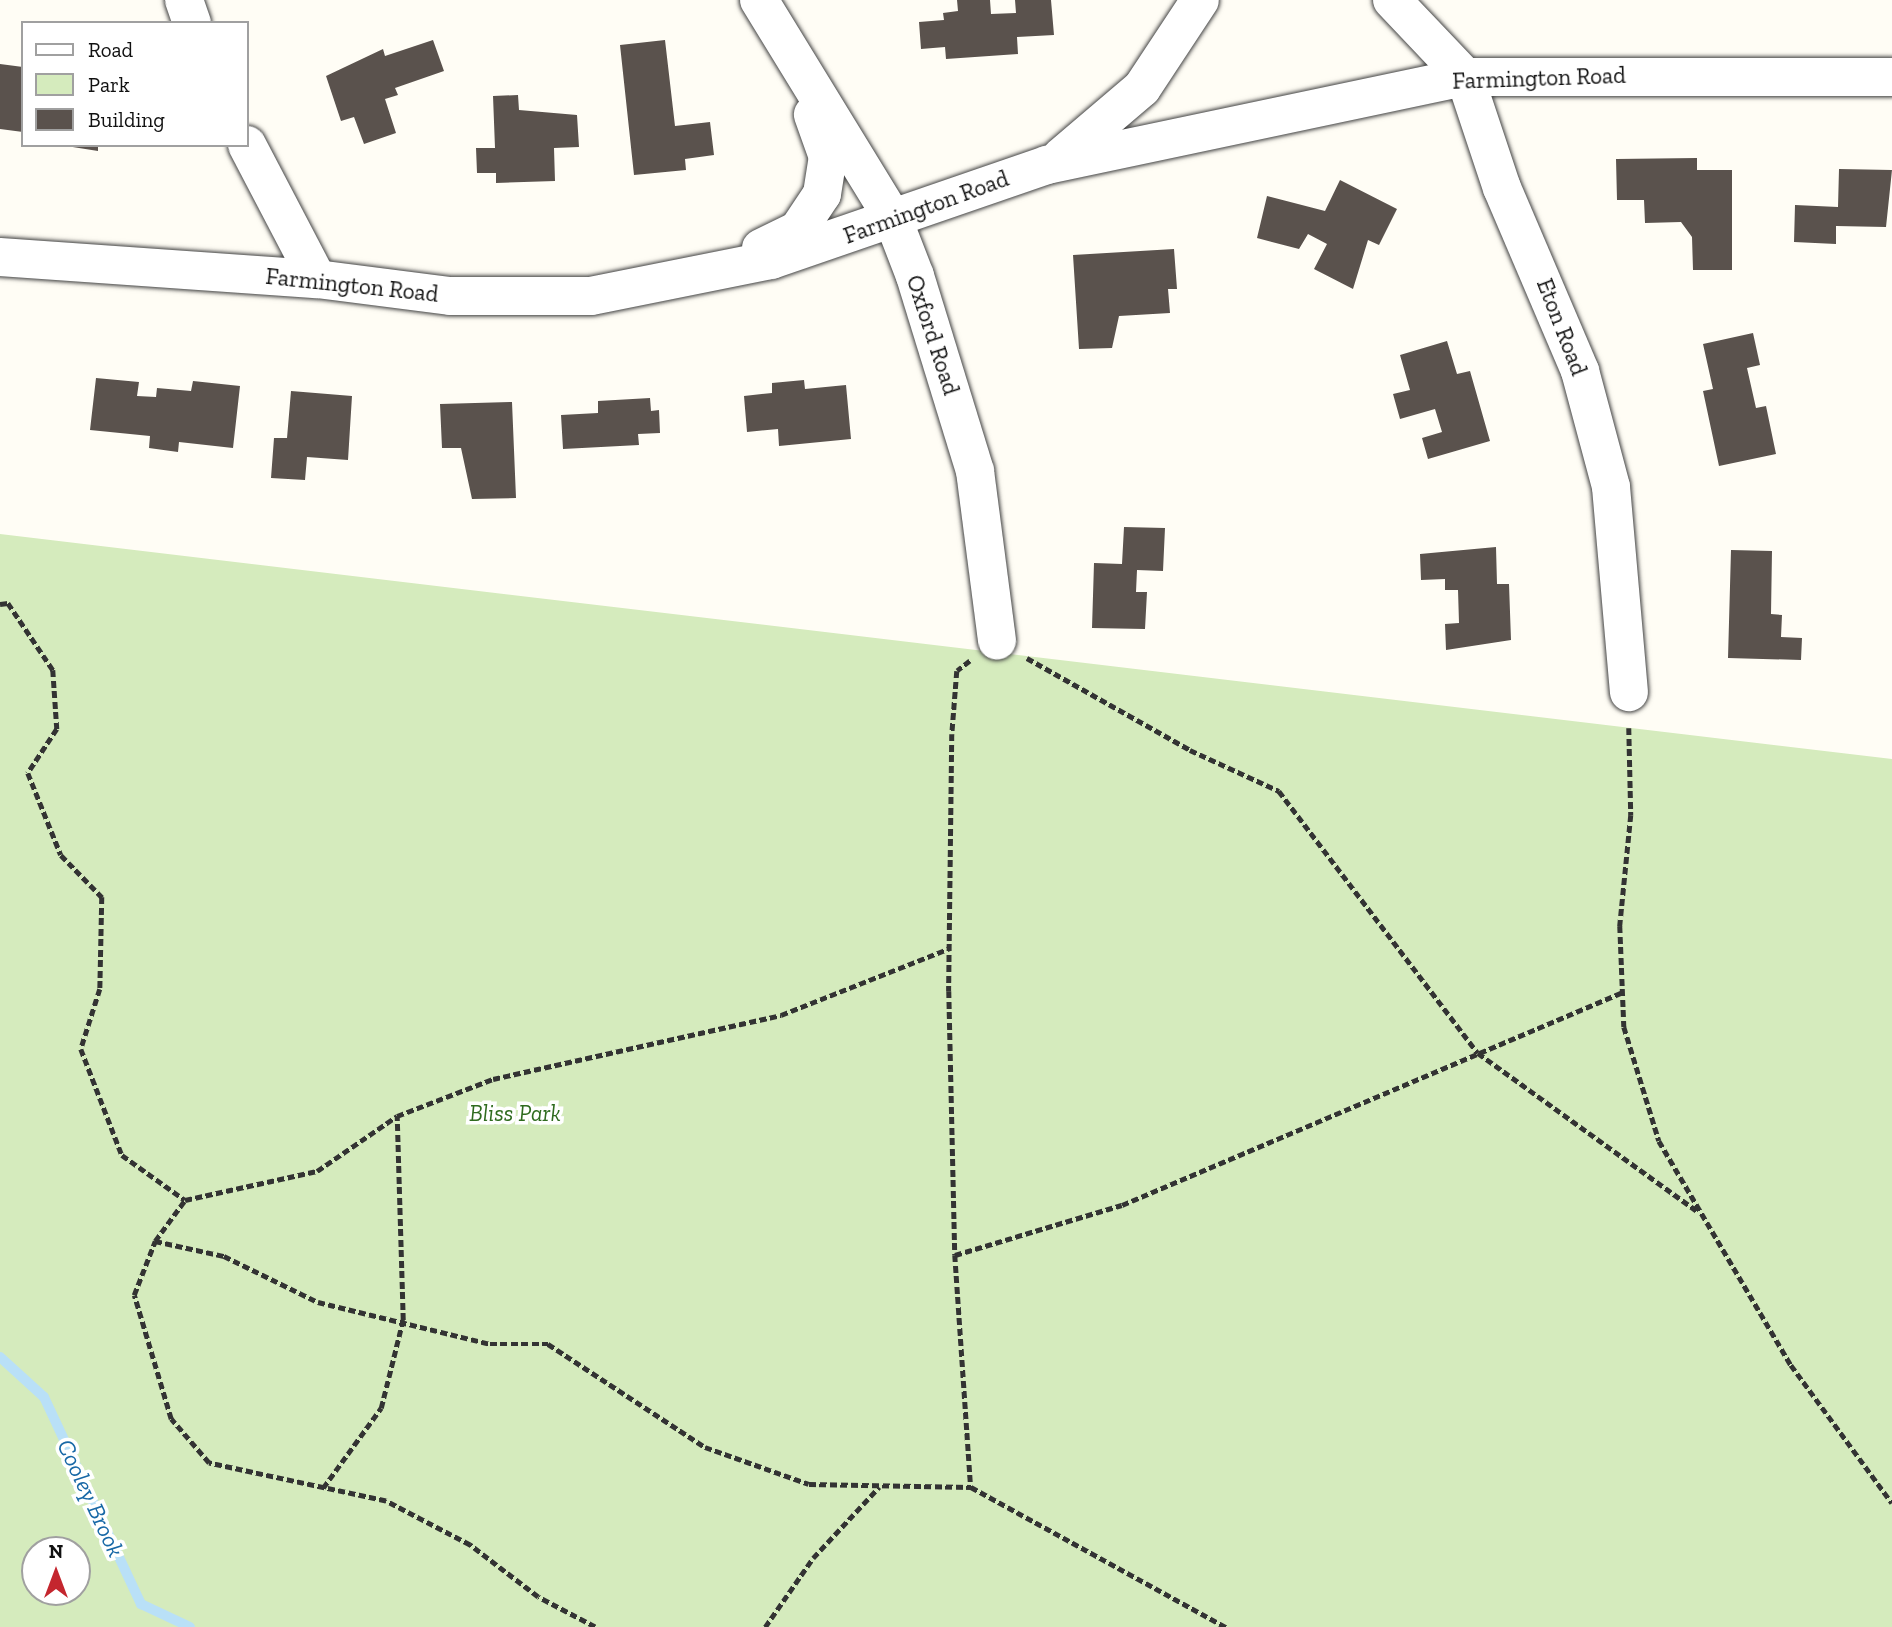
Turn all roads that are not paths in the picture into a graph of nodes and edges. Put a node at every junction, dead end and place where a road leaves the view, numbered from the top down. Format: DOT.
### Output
graph roads {
  1 [pos="184,0"];
  2 [pos="759,0"];
  3 [pos="1200,0"];
  4 [pos="1392,0"];
  5 [pos="191,21"];
  6 [pos="792,58"];
  7 [pos="1465,77"];
  8 [pos="1892,77"];
  9 [pos="248,147"];
  10 [pos="1047,165"];
  11 [pos="893,219"];
  12 [pos="0,257"];
  13 [pos="710,275"];
  14 [pos="317,279"];
  15 [pos="997,641"];
  16 [pos="1629,692"];
  1 -- 5 [label="street"];
  2 -- 6 [label="street, Oxford Road"];
  3 -- 10 [label="street"];
  4 -- 7 [label="street, Eton Road"];
  6 -- 11 [label="street, Oxford Road"];
  6 -- 13 [label="street, Oxford Road"];
  7 -- 8 [label="street, Farmington Road"];
  7 -- 10 [label="street, Farmington Road"];
  7 -- 16 [label="street, Eton Road"];
  9 -- 14 [label="street"];
  10 -- 11 [label="street, Farmington Road"];
  11 -- 13 [label="street, Farmington Road"];
  11 -- 15 [label="street, Oxford Road"];
  12 -- 14 [label="street, Farmington Road"];
  13 -- 14 [label="street, Farmington Road"];
}
